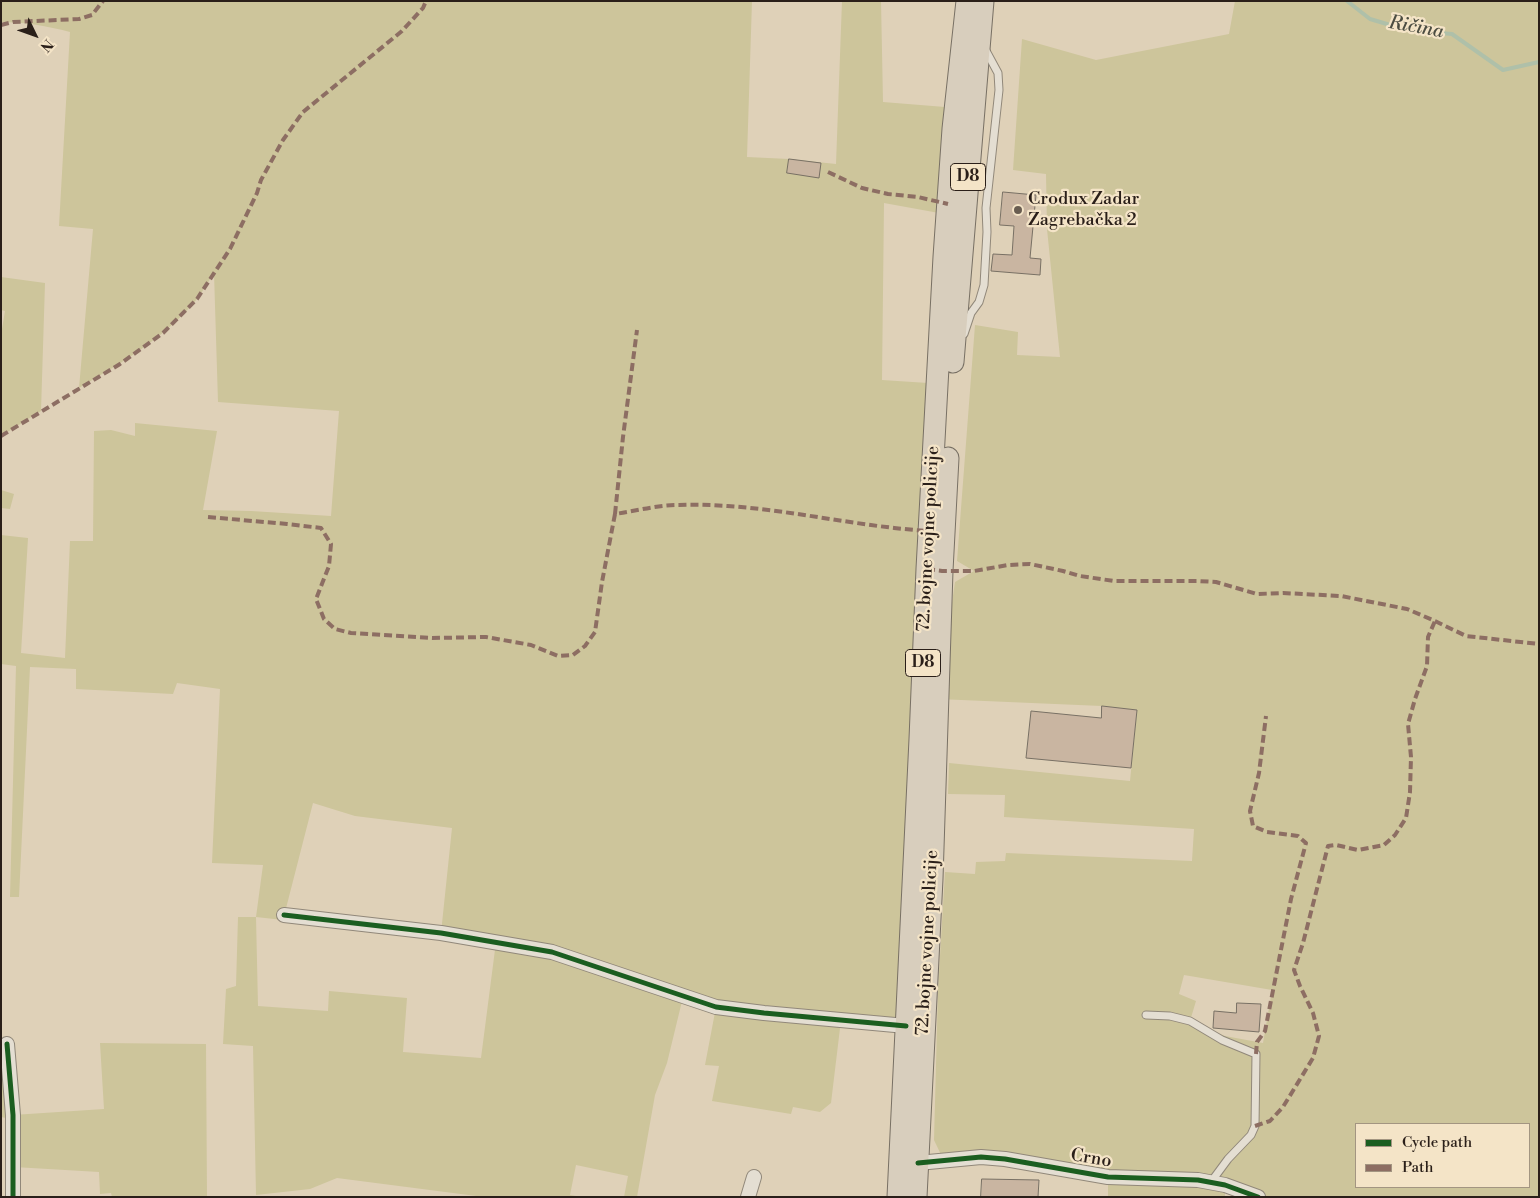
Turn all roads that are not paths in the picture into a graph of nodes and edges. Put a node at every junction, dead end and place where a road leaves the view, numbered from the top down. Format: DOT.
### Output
graph roads {
  1 [pos="967,1"];
  2 [pos="983,1"];
  3 [pos="284,915"];
  4 [pos="1146,1015"];
  5 [pos="906,1026"];
  6 [pos="7,1044"];
  7 [pos="918,1163"];
  8 [pos="754,1177"];
  9 [pos="1211,1183"];
  10 [pos="13,1197"];
  11 [pos="748,1197"];
  12 [pos="898,1197"];
  13 [pos="916,1197"];
  14 [pos="1258,1197"];
  1 -- 5 [label="main road, 72. bojne vojne policije / D8"];
  2 -- 7 [label="main road, 72. bojne vojne policije / D8"];
  3 -- 5 [label="street"];
  4 -- 9 [label="lane"];
  5 -- 12 [label="main road, 72. bojne vojne policije / D8"];
  6 -- 10 [label="street"];
  7 -- 9 [label="street, Crno"];
  7 -- 13 [label="main road, 72. bojne vojne policije / D8"];
  8 -- 11 [label="street"];
  9 -- 14 [label="street, Crno"];
}
